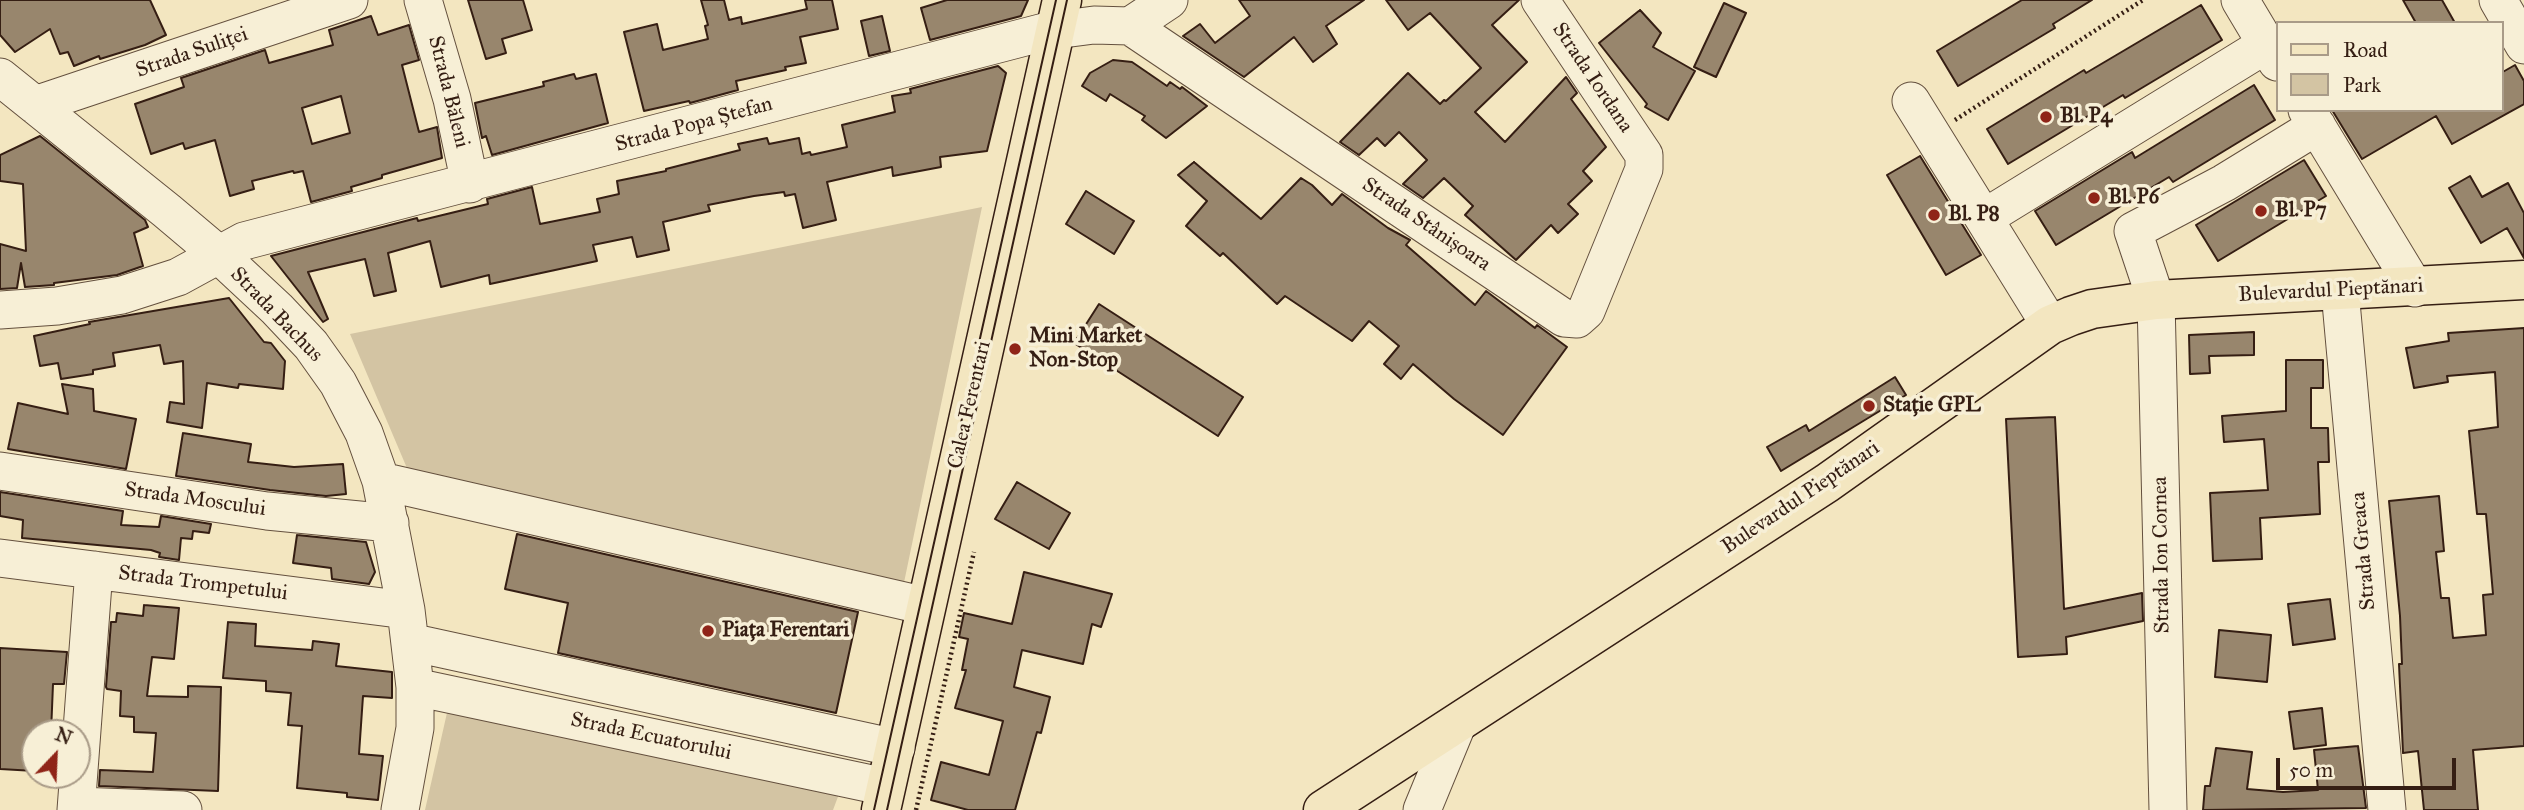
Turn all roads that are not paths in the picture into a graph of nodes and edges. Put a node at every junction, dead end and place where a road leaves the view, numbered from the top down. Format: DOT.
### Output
graph roads {
  1 [pos="349,0"];
  2 [pos="423,0"];
  3 [pos="1169,0"];
  4 [pos="1540,0"];
  5 [pos="2240,0"];
  6 [pos="2498,0"];
  7 [pos="1058,15"];
  8 [pos="1129,26"];
  9 [pos="2524,45"];
  10 [pos="2272,53"];
  11 [pos="0,77"];
  12 [pos="1911,101"];
  13 [pos="35,105"];
  14 [pos="2312,118"];
  15 [pos="1644,155"];
  16 [pos="470,184"];
  17 [pos="1984,218"];
  18 [pos="218,254"];
  19 [pos="2524,281"];
  20 [pos="2415,288"];
  21 [pos="2340,291"];
  22 [pos="2156,300"];
  23 [pos="0,310"];
  24 [pos="2050,325"];
  25 [pos="0,471"];
  26 [pos="381,481"];
  27 [pos="390,523"];
  28 [pos="0,558"];
  29 [pos="94,570"];
  30 [pos="926,606"];
  31 [pos="408,626"];
  32 [pos="415,687"];
  33 [pos="1457,724"];
  34 [pos="896,748"];
  35 [pos="883,798"];
  36 [pos="77,808"];
  37 [pos="183,810"];
  38 [pos="400,810"];
  39 [pos="1323,810"];
  40 [pos="1422,810"];
  41 [pos="2168,810"];
  42 [pos="2387,810"];
  1 -- 13 [label="street, Strada Suliței"];
  2 -- 16 [label="street, Strada Băleni"];
  3 -- 8 [label="street"];
  4 -- 15 [label="street, Strada Iordana"];
  5 -- 10 [label="street"];
  6 -- 9 [label="street"];
  7 -- 8 [label="street, Strada Popa Ștefan"];
  7 -- 16 [label="street, Strada Popa Ștefan"];
  7 -- 30 [label="main road, Calea Ferentari"];
  8 -- 15 [label="street, Strada Stânișoara"];
  10 -- 17 [label="street"];
  11 -- 13 [label="street, Strada Bachus"];
  12 -- 17 [label="street"];
  13 -- 18 [label="street, Strada Bachus"];
  14 -- 20 [label="street"];
  14 -- 22 [label="street, Strada Ion Cornea"];
  16 -- 18 [label="street, Strada Popa Ștefan"];
  17 -- 24 [label="street"];
  18 -- 23 [label="street, Strada Popa Ștefan"];
  18 -- 26 [label="street, Strada Bachus"];
  19 -- 20 [label="main road, Bulevardul Pieptănari"];
  20 -- 21 [label="main road, Bulevardul Pieptănari"];
  21 -- 22 [label="main road, Bulevardul Pieptănari"];
  21 -- 42 [label="street, Strada Greaca"];
  22 -- 24 [label="main road, Bulevardul Pieptănari"];
  22 -- 41 [label="street, Strada Ion Cornea"];
  24 -- 33 [label="main road, Bulevardul Pieptănari"];
  25 -- 27 [label="street, Strada Moscului"];
  26 -- 27 [label="street, Strada Bachus"];
  26 -- 30 [label="street"];
  27 -- 31 [label="street, Strada Bachus"];
  28 -- 29 [label="street, Strada Trompetului"];
  29 -- 31 [label="street, Strada Trompetului"];
  29 -- 36 [label="street"];
  30 -- 34 [label="main road, Calea Ferentari"];
  31 -- 32 [label="street, Strada Bachus"];
  31 -- 34 [label="street, Strada Trompetului"];
  32 -- 35 [label="street, Strada Ecuatorului"];
  32 -- 38 [label="street, Strada Bachus"];
  33 -- 39 [label="main road, Bulevardul Pieptănari"];
  33 -- 40 [label="street"];
  34 -- 35 [label="main road, Calea Ferentari"];
  36 -- 37 [label="street"];
}
